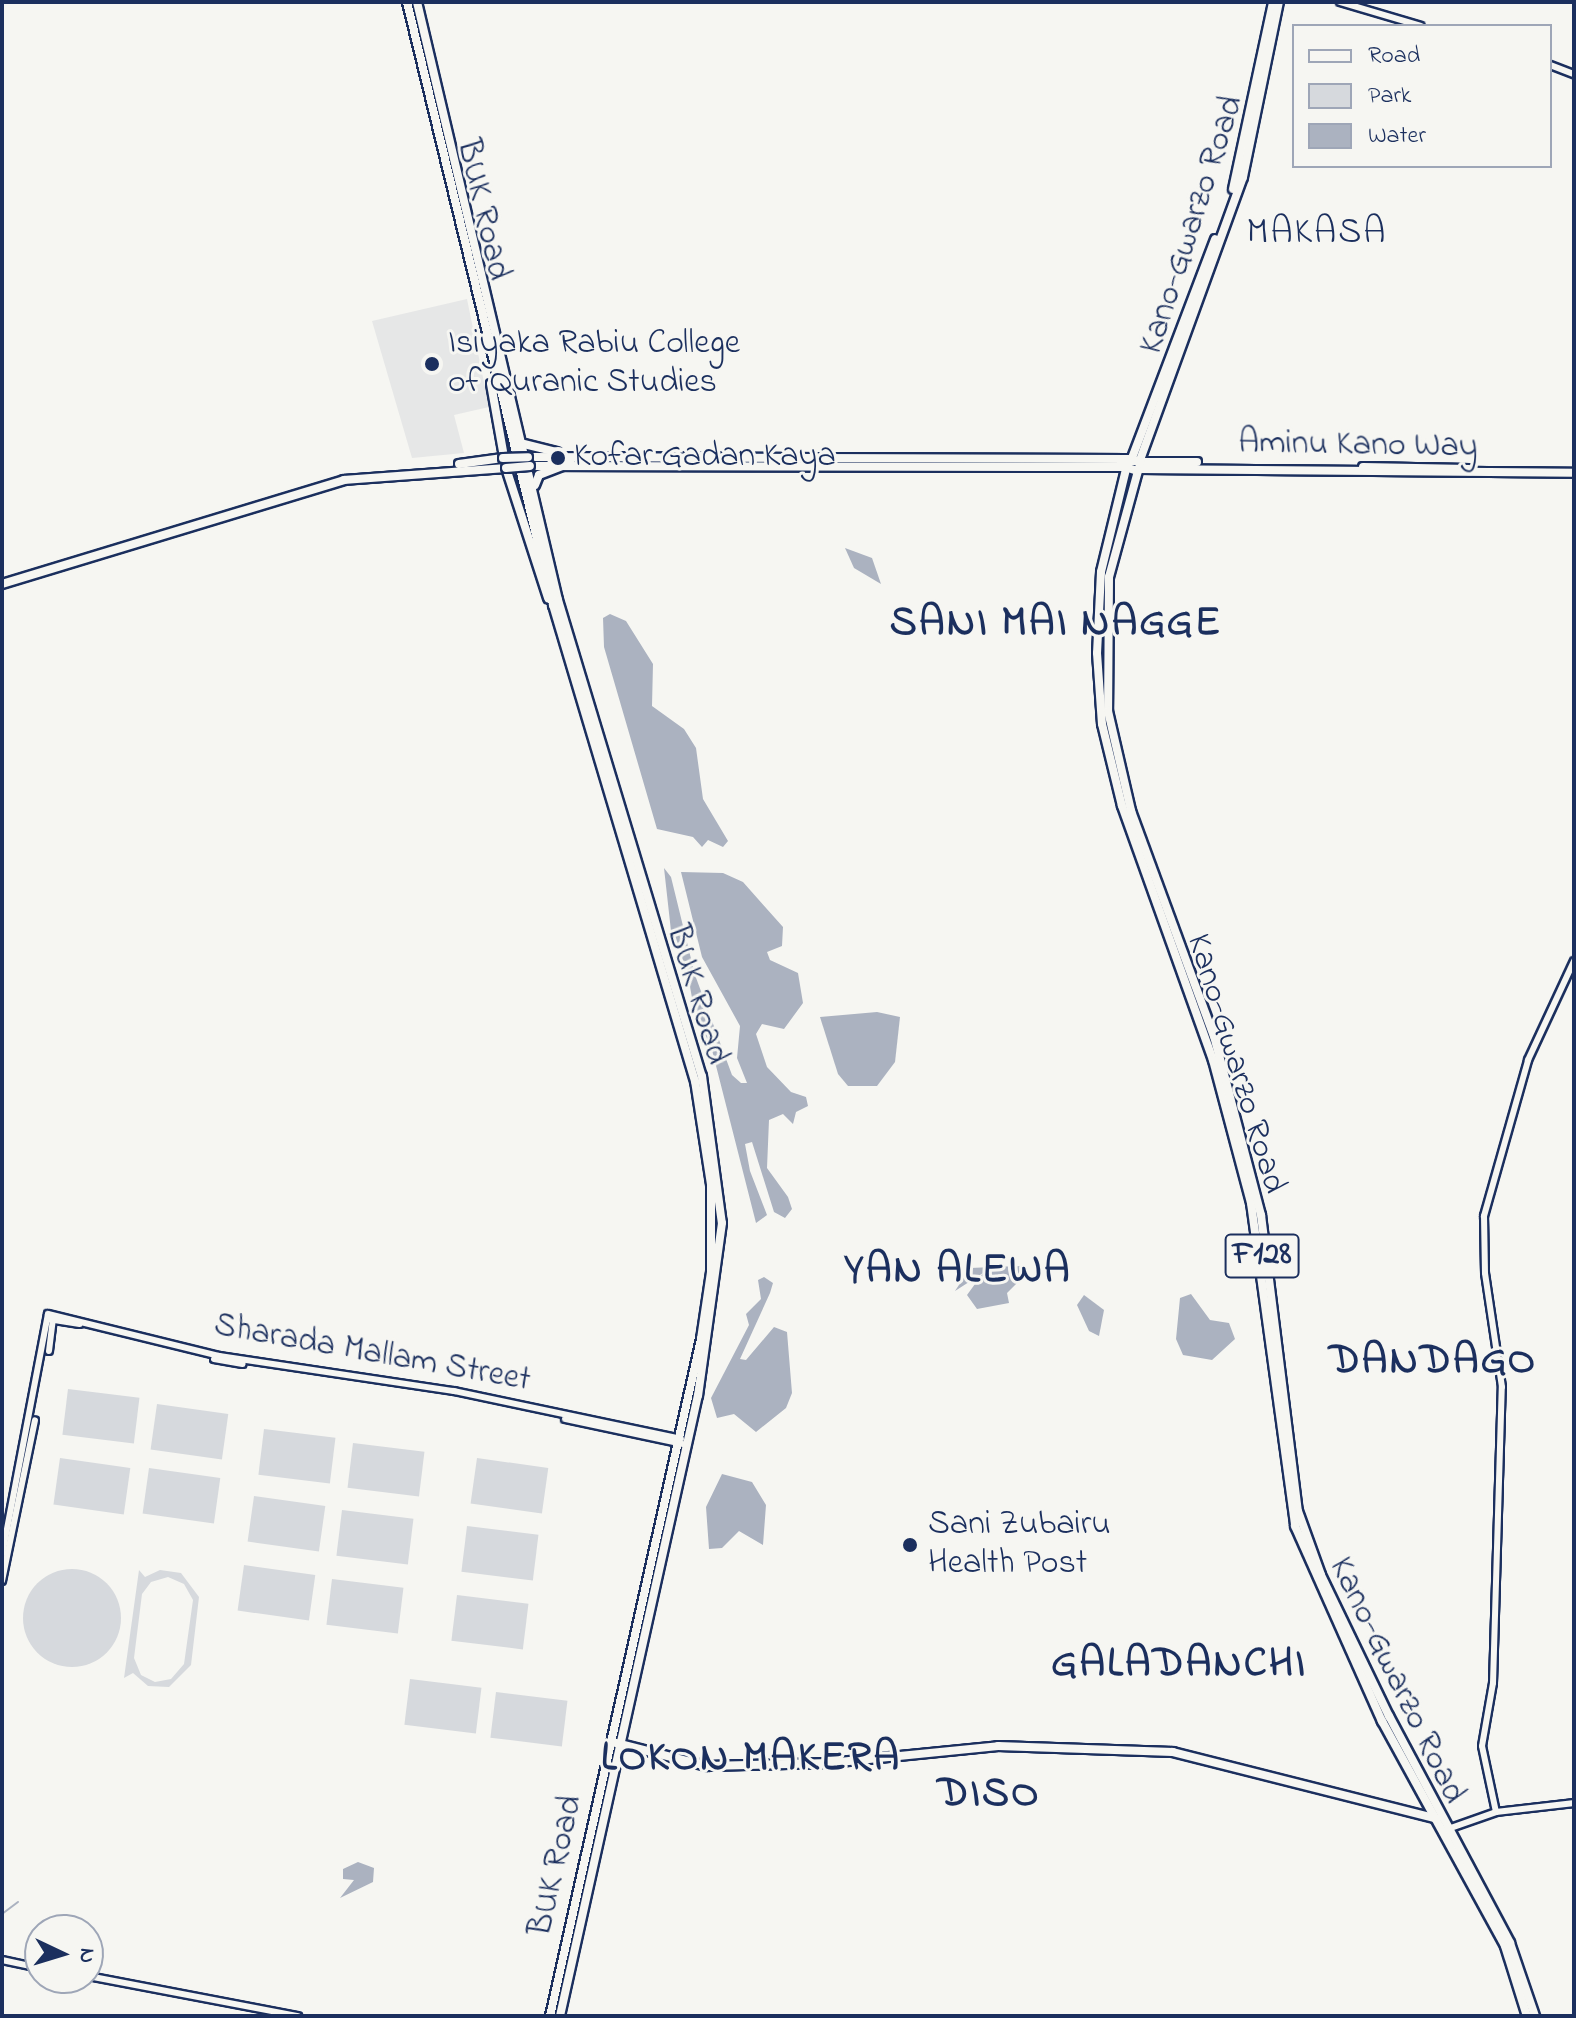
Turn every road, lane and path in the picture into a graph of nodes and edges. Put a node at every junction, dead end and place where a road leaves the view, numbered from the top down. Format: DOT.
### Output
graph roads {
  1 [pos="407,2"];
  2 [pos="417,2"];
  3 [pos="1273,2"];
  4 [pos="1279,2"];
  5 [pos="1340,2"];
  6 [pos="1414,24"];
  7 [pos="1552,66"];
  8 [pos="1574,74"];
  9 [pos="485,301"];
  10 [pos="480,313"];
  11 [pos="524,444"];
  12 [pos="503,458"];
  13 [pos="570,460"];
  14 [pos="529,461"];
  15 [pos="1135,464"];
  16 [pos="506,468"];
  17 [pos="1574,471"];
  18 [pos="535,485"];
  19 [pos="181,525"];
  20 [pos="2,581"];
  21 [pos="556,603"];
  22 [pos="1574,961"];
  23 [pos="51,1317"];
  24 [pos="683,1442"];
  25 [pos="2,1555"];
  26 [pos="2,1581"];
  27 [pos="616,1743"];
  28 [pos="1574,1803"];
  29 [pos="1496,1812"];
  30 [pos="1438,1819"];
  31 [pos="1445,1831"];
  32 [pos="2,1960"];
  33 [pos="24,1965"];
  34 [pos="104,1979"];
  35 [pos="298,2016"];
  36 [pos="550,2016"];
  37 [pos="560,2016"];
  38 [pos="1527,2016"];
  39 [pos="1535,2016"];
  1 -- 10 [label="main road, BUK Road"];
  2 -- 9 [label="main road, BUK Road"];
  3 -- 15 [label="main road, F128"];
  4 -- 15 [label="main road, Kano-Gwarzo Road / F128"];
  5 -- 6 [label="street"];
  7 -- 8 [label="street"];
  9 -- 11 [label="main road"];
  9 -- 21 [label="main road, BUK Road"];
  10 -- 12 [label="main road"];
  10 -- 21 [label="main road, BUK Road"];
  11 -- 13 [label="main road"];
  11 -- 14 [label="main road"];
  12 -- 14 [label="main road, bridge"];
  12 -- 16 [label="main road"];
  12 -- 19 [label="main road"];
  13 -- 14 [label="main road"];
  13 -- 15 [label="main road, Aminu Kano Way"];
  13 -- 18 [label="main road"];
  14 -- 16 [label="main road, bridge"];
  14 -- 18 [label="main road"];
  15 -- 17 [label="main road, Aminu Kano Way"];
  15 -- 30 [label="main road, Kano-Gwarzo Road / F128"];
  16 -- 19 [label="main road"];
  16 -- 21 [label="main road"];
  18 -- 21 [label="main road"];
  19 -- 20 [label="main road"];
  21 -- 24 [label="main road, BUK Road"];
  22 -- 29 [label="street"];
  23 -- 24 [label="street, Sharada Mallam Street"];
  23 -- 25 [label="street"];
  23 -- 26 [label="street"];
  24 -- 27 [label="main road, BUK Road"];
  27 -- 30 [label="main road"];
  27 -- 36 [label="main road, BUK Road"];
  27 -- 37 [label="main road, BUK Road"];
  28 -- 29 [label="street"];
  29 -- 31 [label="street"];
  30 -- 31 [label="main road, Kano-Gwarzo Road / F128"];
  31 -- 38 [label="main road, Kano-Gwarzo Road / F128"];
  31 -- 39 [label="main road, Kano-Gwarzo Road / F128"];
  32 -- 33 [label="street"];
  34 -- 35 [label="street"];
}
